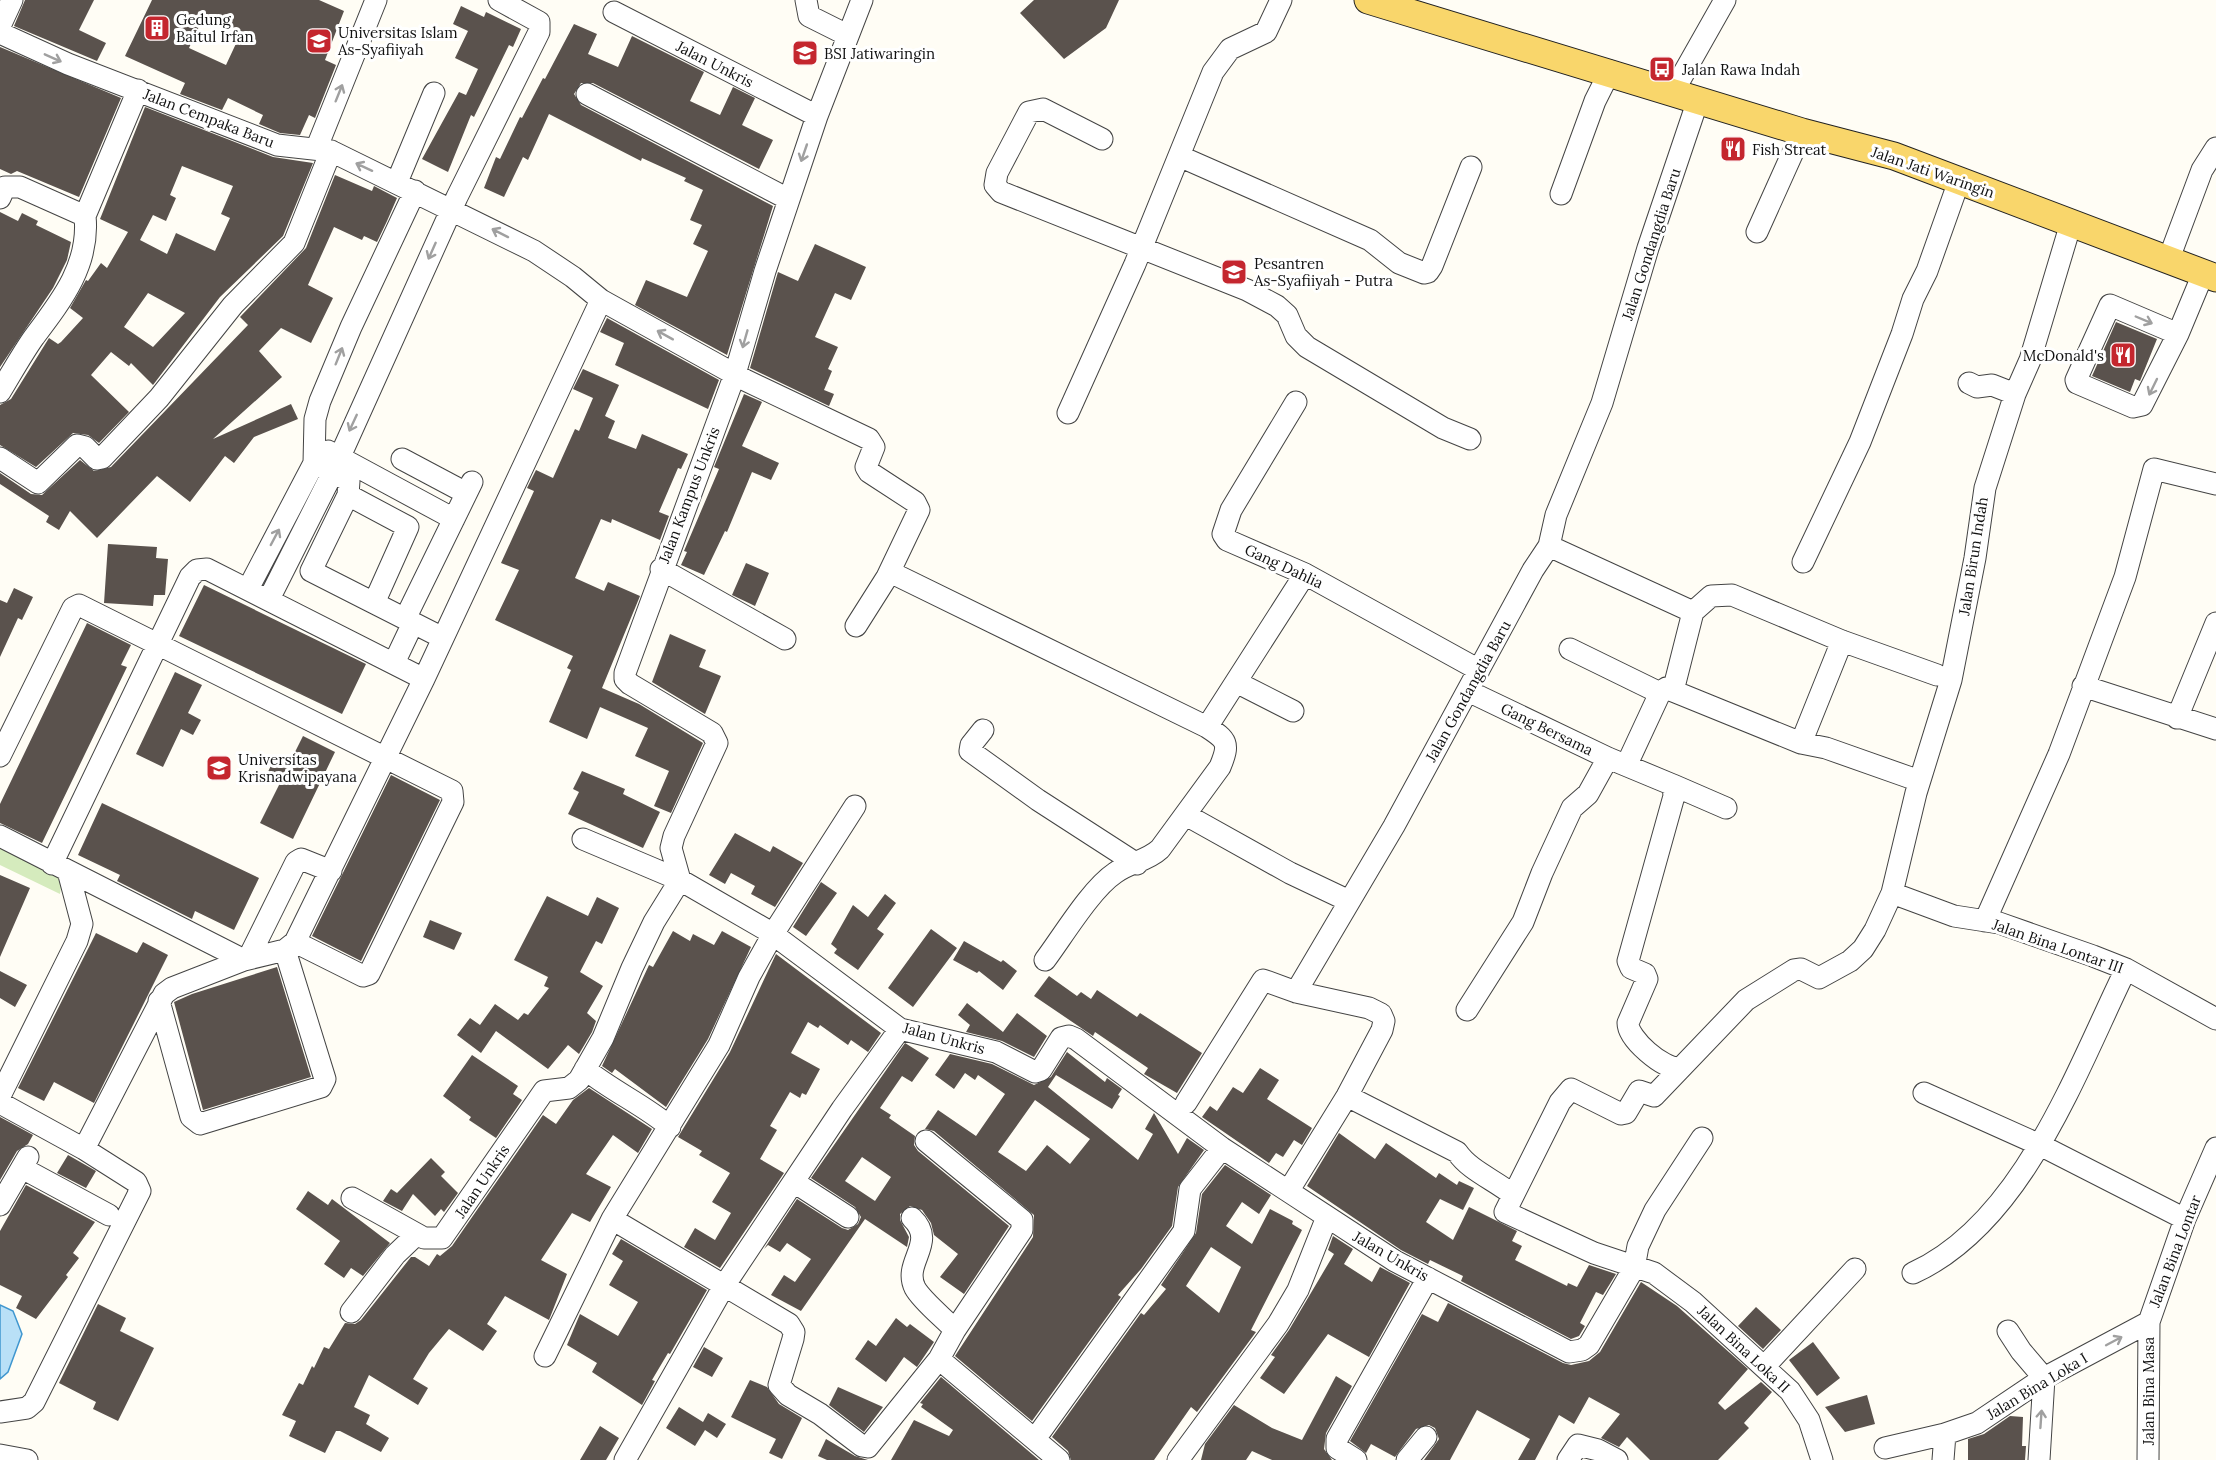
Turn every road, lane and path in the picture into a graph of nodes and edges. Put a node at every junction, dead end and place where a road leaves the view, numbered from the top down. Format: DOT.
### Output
graph roads {
  1 [pos="12,0"];
  2 [pos="376,0"];
  3 [pos="499,0"];
  4 [pos="806,0"];
  5 [pos="862,0"];
  6 [pos="1281,0"];
  7 [pos="1368,0"];
  8 [pos="1725,0"];
  9 [pos="614,12"];
  10 [pos="0,26"];
  11 [pos="0,33"];
  12 [pos="847,35"];
  13 [pos="1610,72"];
  14 [pos="138,90"];
  15 [pos="434,93"];
  16 [pos="586,94"];
  17 [pos="1686,96"];
  18 [pos="817,116"];
  19 [pos="1802,132"];
  20 [pos="1102,139"];
  21 [pos="2216,148"];
  22 [pos="324,149"];
  23 [pos="1179,156"];
  24 [pos="1471,166"];
  25 [pos="1959,180"];
  26 [pos="406,187"];
  27 [pos="1561,194"];
  28 [pos="0,198"];
  29 [pos="788,199"];
  30 [pos="452,209"];
  31 [pos="85,216"];
  32 [pos="2071,223"];
  33 [pos="1757,232"];
  34 [pos="1142,248"];
  35 [pos="2168,261"];
  36 [pos="2209,276"];
  37 [pos="601,300"];
  38 [pos="2178,334"];
  39 [pos="735,374"];
  40 [pos="1968,384"];
  41 [pos="0,392"];
  42 [pos="2015,394"];
  43 [pos="1296,402"];
  44 [pos="1068,413"];
  45 [pos="1470,439"];
  46 [pos="315,455"];
  47 [pos="0,458"];
  48 [pos="402,459"];
  49 [pos="336,464"];
  50 [pos="2216,484"];
  51 [pos="348,495"];
  52 [pos="454,519"];
  53 [pos="1549,546"];
  54 [pos="1803,562"];
  55 [pos="661,570"];
  56 [pos="890,572"];
  57 [pos="1305,574"];
  58 [pos="248,589"];
  59 [pos="269,599"];
  60 [pos="374,603"];
  61 [pos="1694,612"];
  62 [pos="409,621"];
  63 [pos="2216,623"];
  64 [pos="856,626"];
  65 [pos="443,638"];
  66 [pos="785,639"];
  67 [pos="1842,641"];
  68 [pos="157,646"];
  69 [pos="1570,650"];
  70 [pos="394,663"];
  71 [pos="1479,670"];
  72 [pos="1937,675"];
  73 [pos="424,679"];
  74 [pos="1236,682"];
  75 [pos="2083,686"];
  76 [pos="1468,691"];
  77 [pos="1666,692"];
  78 [pos="1293,711"];
  79 [pos="2177,718"];
  80 [pos="1207,727"];
  81 [pos="2216,729"];
  82 [pos="983,730"];
  83 [pos="1801,743"];
  84 [pos="0,756"];
  85 [pos="386,758"];
  86 [pos="1618,761"];
  87 [pos="1835,762"];
  88 [pos="1673,785"];
  89 [pos="1914,786"];
  90 [pos="855,806"];
  91 [pos="1725,808"];
  92 [pos="1186,815"];
  93 [pos="0,836"];
  94 [pos="583,839"];
  95 [pos="1137,864"];
  96 [pos="60,867"];
  97 [pos="331,871"];
  98 [pos="680,880"];
  99 [pos="1892,893"];
  100 [pos="1349,901"];
  101 [pos="1985,921"];
  102 [pos="773,934"];
  103 [pos="290,946"];
  104 [pos="246,959"];
  105 [pos="1045,960"];
  106 [pos="2126,969"];
  107 [pos="1296,992"];
  108 [pos="159,1001"];
  109 [pos="1467,1010"];
  110 [pos="2216,1019"];
  111 [pos="900,1029"];
  112 [pos="1679,1068"];
  113 [pos="585,1069"];
  114 [pos="1924,1094"];
  115 [pos="1347,1096"];
  116 [pos="0,1098"];
  117 [pos="1186,1103"];
  118 [pos="670,1127"];
  119 [pos="1702,1138"];
  120 [pos="926,1141"];
  121 [pos="2040,1145"];
  122 [pos="1222,1148"];
  123 [pos="2216,1148"];
  124 [pos="84,1149"];
  125 [pos="2210,1179"];
  126 [pos="794,1182"];
  127 [pos="1288,1190"];
  128 [pos="1513,1195"];
  129 [pos="352,1198"];
  130 [pos="0,1205"];
  131 [pos="109,1215"];
  132 [pos="848,1216"];
  133 [pos="1327,1217"];
  134 [pos="912,1218"];
  135 [pos="612,1219"];
  136 [pos="2185,1219"];
  137 [pos="416,1234"];
  138 [pos="1634,1268"];
  139 [pos="1855,1269"];
  140 [pos="1913,1273"];
  141 [pos="1428,1278"];
  142 [pos="724,1286"];
  143 [pos="351,1312"];
  144 [pos="2149,1322"];
  145 [pos="955,1330"];
  146 [pos="2008,1331"];
  147 [pos="545,1356"];
  148 [pos="939,1359"];
  149 [pos="1764,1367"];
  150 [pos="2044,1378"];
  151 [pos="0,1412"];
  152 [pos="1945,1434"];
  153 [pos="1426,1437"];
  154 [pos="1035,1439"];
  155 [pos="1885,1448"];
  156 [pos="0,1455"];
  157 [pos="27,1460"];
  158 [pos="625,1460"];
  159 [pos="1059,1460"];
  160 [pos="1178,1460"];
  161 [pos="1356,1460"];
  162 [pos="1407,1460"];
  163 [pos="1568,1460"];
  164 [pos="1617,1460"];
  165 [pos="1822,1460"];
  166 [pos="1942,1460"];
  167 [pos="2039,1460"];
  168 [pos="2148,1460"];
  1 -- 10 [label="street"];
  22 -- 2 [label="street, one-way"];
  3 -- 30 [label="street"];
  4 -- 12 [label="street"];
  5 -- 12 [label="street, Jalan Kampus Unkris"];
  6 -- 23 [label="street"];
  7 -- 13 [label="main road, Jalan Jati Waringin"];
  8 -- 17 [label="street"];
  9 -- 18 [label="street, Jalan Unkris"];
  11 -- 14 [label="street, Jalan Cempaka Baru, one-way"];
  12 -- 18 [label="street, Jalan Kampus Unkris"];
  13 -- 17 [label="main road, Jalan Jati Waringin"];
  13 -- 27 [label="street"];
  14 -- 22 [label="street, Jalan Cempaka Baru"];
  14 -- 31 [label="street"];
  15 -- 26 [label="street"];
  16 -- 29 [label="street"];
  17 -- 19 [label="main road, Jalan Jati Waringin"];
  17 -- 53 [label="street, Jalan Gondangdia Baru"];
  18 -- 29 [label="street, Jalan Kampus Unkris, one-way"];
  19 -- 25 [label="main road, Jalan Jati Waringin"];
  19 -- 33 [label="street"];
  20 -- 34 [label="street"];
  21 -- 35 [label="street"];
  26 -- 22 [label="street, Jalan Cempaka Baru, one-way"];
  22 -- 47 [label="street"];
  23 -- 24 [label="street"];
  23 -- 34 [label="street"];
  25 -- 32 [label="main road, Jalan Jati Waringin"];
  25 -- 54 [label="street"];
  26 -- 30 [label="street, Jalan Cempaka Baru"];
  46 -- 26 [label="street, one-way"];
  28 -- 31 [label="street"];
  29 -- 39 [label="street, Jalan Kampus Unkris, one-way"];
  37 -- 30 [label="street, one-way"];
  30 -- 49 [label="street, one-way"];
  31 -- 41 [label="street"];
  32 -- 35 [label="main road, Jalan Jati Waringin"];
  32 -- 42 [label="street, Jalan Birun Indah"];
  34 -- 44 [label="street"];
  34 -- 45 [label="street"];
  35 -- 36 [label="main road, Jalan Jati Waringin"];
  36 -- 38 [label="street"];
  39 -- 37 [label="street, one-way"];
  37 -- 65 [label="street"];
  38 -- 38 [label="street, one-way"];
  39 -- 55 [label="street, Jalan Kampus Unkris"];
  39 -- 56 [label="street"];
  40 -- 42 [label="street"];
  42 -- 89 [label="street, Jalan Birun Indah"];
  43 -- 57 [label="street, Gang Dahlia"];
  46 -- 49 [label="street"];
  58 -- 46 [label="street, one-way"];
  48 -- 52 [label="street"];
  49 -- 51 [label="street"];
  49 -- 52 [label="street"];
  49 -- 59 [label="street"];
  50 -- 75 [label="street"];
  51 -- 60 [label="street"];
  51 -- 60 [label="street"];
  52 -- 62 [label="street"];
  53 -- 61 [label="street"];
  53 -- 71 [label="street, Jalan Gondangdia Baru"];
  55 -- 66 [label="street"];
  55 -- 98 [label="street, Jalan Kampus Unkris"];
  56 -- 64 [label="street"];
  56 -- 80 [label="street"];
  57 -- 71 [label="street, Gang Dahlia"];
  57 -- 74 [label="street"];
  58 -- 59 [label="street"];
  58 -- 68 [label="street"];
  59 -- 70 [label="street"];
  60 -- 62 [label="street"];
  61 -- 67 [label="street"];
  61 -- 77 [label="street"];
  62 -- 65 [label="street"];
  62 -- 70 [label="street"];
  63 -- 79 [label="street"];
  65 -- 73 [label="street"];
  67 -- 72 [label="street"];
  67 -- 83 [label="street"];
  68 -- 84 [label="street"];
  68 -- 85 [label="street"];
  68 -- 96 [label="street"];
  69 -- 77 [label="street"];
  70 -- 73 [label="street"];
  71 -- 76 [label="street, Jalan Gondangdia Baru"];
  73 -- 85 [label="street"];
  74 -- 78 [label="street"];
  74 -- 80 [label="street"];
  75 -- 79 [label="street"];
  75 -- 101 [label="street"];
  76 -- 86 [label="street, Gang Bersama"];
  76 -- 100 [label="street, Jalan Gondangdia Baru"];
  77 -- 83 [label="street"];
  77 -- 86 [label="street"];
  79 -- 81 [label="street"];
  80 -- 92 [label="street"];
  82 -- 95 [label="street"];
  83 -- 89 [label="street"];
  85 -- 97 [label="street"];
  85 -- 103 [label="street"];
  86 -- 88 [label="street, Gang Bersama"];
  86 -- 109 [label="street"];
  87 -- 89 [label="street"];
  88 -- 91 [label="street, Gang Bersama"];
  88 -- 112 [label="street"];
  89 -- 99 [label="street, Jalan Birun Indah"];
  90 -- 102 [label="street"];
  92 -- 95 [label="street"];
  92 -- 100 [label="street"];
  93 -- 96 [label="street"];
  94 -- 98 [label="street"];
  95 -- 105 [label="street"];
  96 -- 104 [label="street"];
  96 -- 116 [label="street"];
  97 -- 103 [label="street"];
  97 -- 104 [label="street"];
  98 -- 102 [label="street, Jalan Unkris"];
  98 -- 113 [label="street, Jalan Unkris"];
  99 -- 101 [label="street, Jalan Bina Lontar III"];
  99 -- 112 [label="street, Jalan Birun Indah"];
  100 -- 107 [label="street, Jalan Gondangdia Baru"];
  101 -- 106 [label="street, Jalan Bina Lontar III"];
  102 -- 111 [label="street, Jalan Unkris"];
  102 -- 118 [label="street"];
  103 -- 104 [label="street"];
  103 -- 108 [label="street"];
  104 -- 108 [label="street"];
  106 -- 110 [label="street, Jalan Bina Lontar III"];
  106 -- 121 [label="street"];
  107 -- 115 [label="street"];
  107 -- 117 [label="street"];
  108 -- 124 [label="street"];
  111 -- 122 [label="street, Jalan Unkris"];
  111 -- 126 [label="street"];
  112 -- 128 [label="street"];
  113 -- 118 [label="street"];
  113 -- 137 [label="street, Jalan Unkris"];
  114 -- 121 [label="street"];
  115 -- 127 [label="street"];
  115 -- 128 [label="street"];
  116 -- 124 [label="street"];
  118 -- 135 [label="street"];
  119 -- 138 [label="street, Jalan Unkris"];
  120 -- 145 [label="street"];
  121 -- 136 [label="street"];
  121 -- 140 [label="street"];
  122 -- 127 [label="street, Jalan Unkris"];
  122 -- 154 [label="street"];
  123 -- 125 [label="street, Jalan Bina Lontar"];
  124 -- 151 [label="street"];
  125 -- 136 [label="street, Jalan Bina Lontar"];
  126 -- 132 [label="street"];
  126 -- 142 [label="street"];
  127 -- 133 [label="street, Jalan Unkris"];
  128 -- 138 [label="street, Jalan Bina Loka II"];
  129 -- 137 [label="street, Jalan Unkris"];
  130 -- 131 [label="street"];
  133 -- 141 [label="street, Jalan Unkris"];
  133 -- 160 [label="street"];
  134 -- 145 [label="street"];
  135 -- 142 [label="street"];
  135 -- 147 [label="street"];
  136 -- 144 [label="street, Jalan Bina Lontar"];
  137 -- 143 [label="street"];
  138 -- 141 [label="street, Jalan Unkris"];
  138 -- 149 [label="street, Jalan Bina Loka II"];
  139 -- 149 [label="street"];
  141 -- 161 [label="street"];
  142 -- 148 [label="street"];
  142 -- 158 [label="street"];
  150 -- 144 [label="street, Jalan Bina Loka I, one-way"];
  144 -- 168 [label="street, Jalan Bina Masa"];
  145 -- 148 [label="street"];
  146 -- 150 [label="street"];
  148 -- 154 [label="street"];
  149 -- 165 [label="street, Jalan Bina Loka II"];
  150 -- 152 [label="street, Jalan Bina Loka I"];
  167 -- 150 [label="street, one-way"];
  152 -- 155 [label="street, Jalan Bina Loka I"];
  152 -- 166 [label="street"];
  153 -- 162 [label="street"];
  154 -- 159 [label="street"];
  156 -- 157 [label="street"];
  163 -- 164 [label="street"];
}
